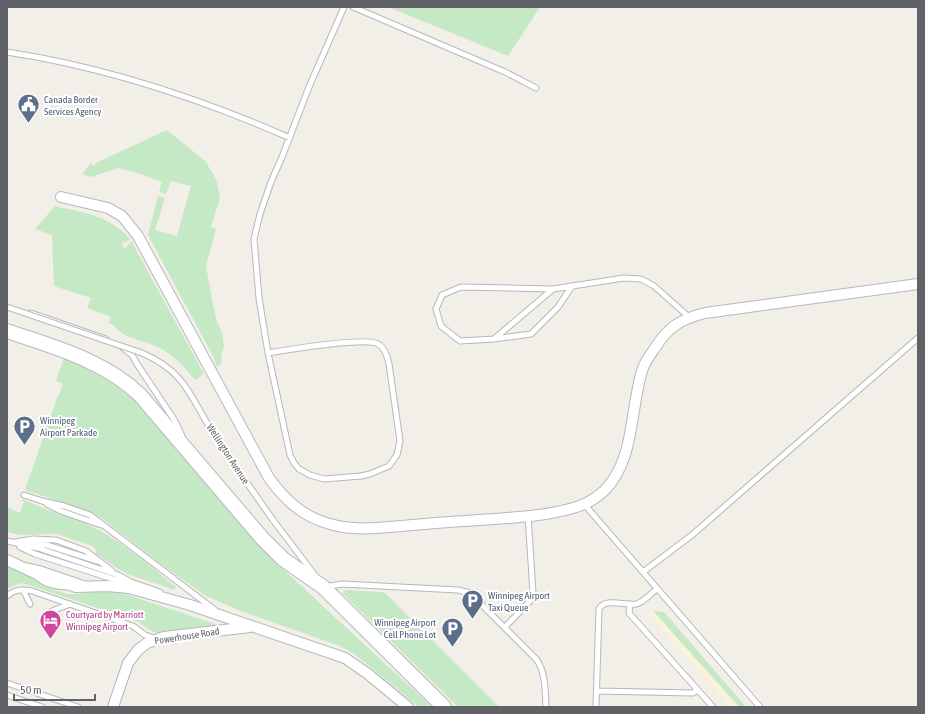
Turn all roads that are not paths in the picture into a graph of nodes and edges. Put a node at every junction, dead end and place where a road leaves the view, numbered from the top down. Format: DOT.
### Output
graph roads {
  1 [pos="344,7"];
  2 [pos="353,7"];
  3 [pos="7,52"];
  4 [pos="536,88"];
  5 [pos="290,138"];
  6 [pos="61,197"];
  7 [pos="918,284"];
  8 [pos="572,286"];
  9 [pos="553,289"];
  10 [pos="7,306"];
  11 [pos="688,317"];
  12 [pos="7,331"];
  13 [pos="918,338"];
  14 [pos="494,339"];
  15 [pos="268,353"];
  16 [pos="194,459"];
  17 [pos="24,495"];
  18 [pos="584,504"];
  19 [pos="528,515"];
  20 [pos="7,542"];
  21 [pos="17,543"];
  22 [pos="11,562"];
  23 [pos="643,572"];
  24 [pos="118,575"];
  25 [pos="131,582"];
  26 [pos="98,587"];
  27 [pos="323,587"];
  28 [pos="657,589"];
  29 [pos="23,590"];
  30 [pos="7,596"];
  31 [pos="30,604"];
  32 [pos="70,604"];
  33 [pos="630,604"];
  34 [pos="190,605"];
  35 [pos="52,611"];
  36 [pos="239,622"];
  37 [pos="254,627"];
  38 [pos="505,627"];
  39 [pos="159,638"];
  40 [pos="7,683"];
  41 [pos="697,690"];
  42 [pos="597,691"];
  43 [pos="7,695"];
  44 [pos="42,707"];
  45 [pos="78,707"];
  46 [pos="113,707"];
  47 [pos="408,707"];
  48 [pos="444,707"];
  49 [pos="546,707"];
  50 [pos="596,707"];
  51 [pos="713,707"];
  52 [pos="760,707"];
  1 -- 5 [label="lane"];
  2 -- 4 [label="lane"];
  3 -- 5 [label="lane"];
  5 -- 15 [label="lane"];
  6 -- 19 [label="street"];
  7 -- 11 [label="street"];
  8 -- 9 [label="lane"];
  8 -- 11 [label="lane"];
  8 -- 14 [label="lane"];
  9 -- 14 [label="lane"];
  9 -- 14 [label="lane"];
  10 -- 16 [label="lane, Wellington Avenue"];
  10 -- 27 [label="lane, Wellington Avenue, bridge"];
  11 -- 18 [label="street"];
  12 -- 16 [label="main road, Wellington Avenue"];
  13 -- 23 [label="lane"];
  15 -- 15 [label="lane"];
  16 -- 27 [label="main road, Wellington Avenue"];
  17 -- 36 [label="lane"];
  18 -- 19 [label="street"];
  18 -- 23 [label="lane"];
  19 -- 38 [label="lane"];
  20 -- 21 [label="lane"];
  21 -- 24 [label="lane"];
  21 -- 24 [label="lane"];
  21 -- 25 [label="lane"];
  22 -- 26 [label="lane"];
  22 -- 26 [label="street"];
  23 -- 28 [label="lane"];
  24 -- 25 [label="lane"];
  25 -- 34 [label="lane"];
  26 -- 34 [label="street"];
  27 -- 38 [label="lane"];
  27 -- 48 [label="main road, Wellington Avenue"];
  28 -- 33 [label="lane"];
  28 -- 52 [label="lane"];
  29 -- 30 [label="lane"];
  29 -- 31 [label="lane"];
  29 -- 32 [label="lane"];
  32 -- 35 [label="lane"];
  32 -- 39 [label="lane"];
  33 -- 41 [label="lane"];
  33 -- 42 [label="lane"];
  34 -- 36 [label="street"];
  36 -- 37 [label="street"];
  37 -- 39 [label="street, Powerhouse Road"];
  37 -- 47 [label="street"];
  38 -- 49 [label="lane"];
  39 -- 46 [label="street, Powerhouse Road"];
  40 -- 45 [label="lane"];
  41 -- 42 [label="lane"];
  41 -- 51 [label="lane"];
  42 -- 50 [label="lane"];
  43 -- 44 [label="lane"];
}
